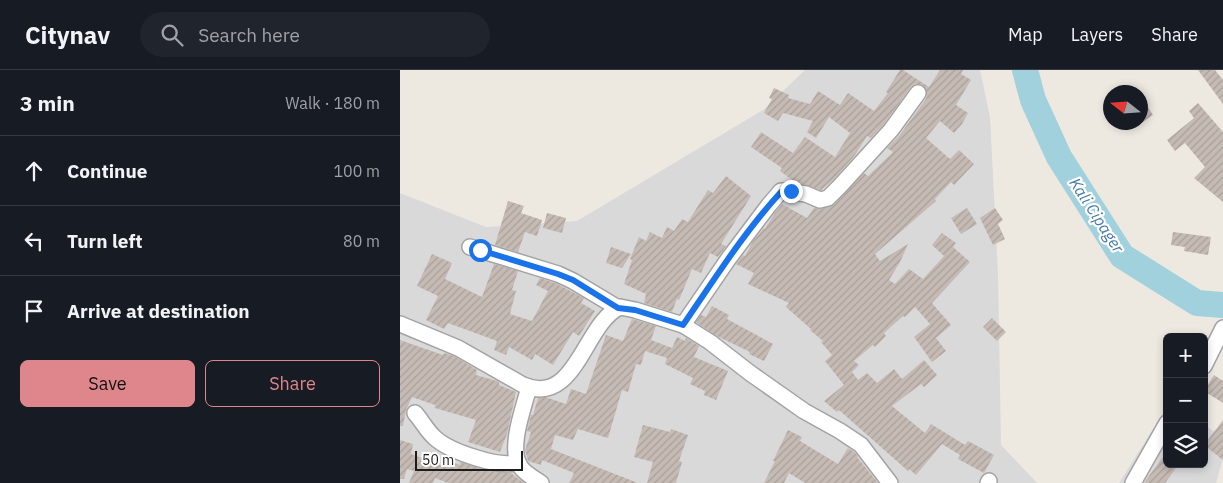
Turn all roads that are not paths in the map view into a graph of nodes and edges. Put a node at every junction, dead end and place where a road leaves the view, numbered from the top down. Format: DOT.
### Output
graph roads {
  1 [pos="918,93"];
  2 [pos="470,247"];
  3 [pos="618,308"];
  4 [pos="400,324"];
  5 [pos="683,325"];
  6 [pos="1223,328"];
  7 [pos="1208,358"];
  8 [pos="529,387"];
  9 [pos="415,413"];
  10 [pos="1163,430"];
  11 [pos="518,462"];
  12 [pos="541,483"];
  13 [pos="890,483"];
  14 [pos="1132,483"];
  1 -- 5 [label="street"];
  2 -- 3 [label="street"];
  3 -- 5 [label="street"];
  3 -- 8 [label="street"];
  4 -- 8 [label="street"];
  5 -- 13 [label="street"];
  6 -- 7 [label="street"];
  8 -- 11 [label="street"];
  9 -- 11 [label="street"];
  10 -- 14 [label="street"];
  11 -- 12 [label="street"];
}
